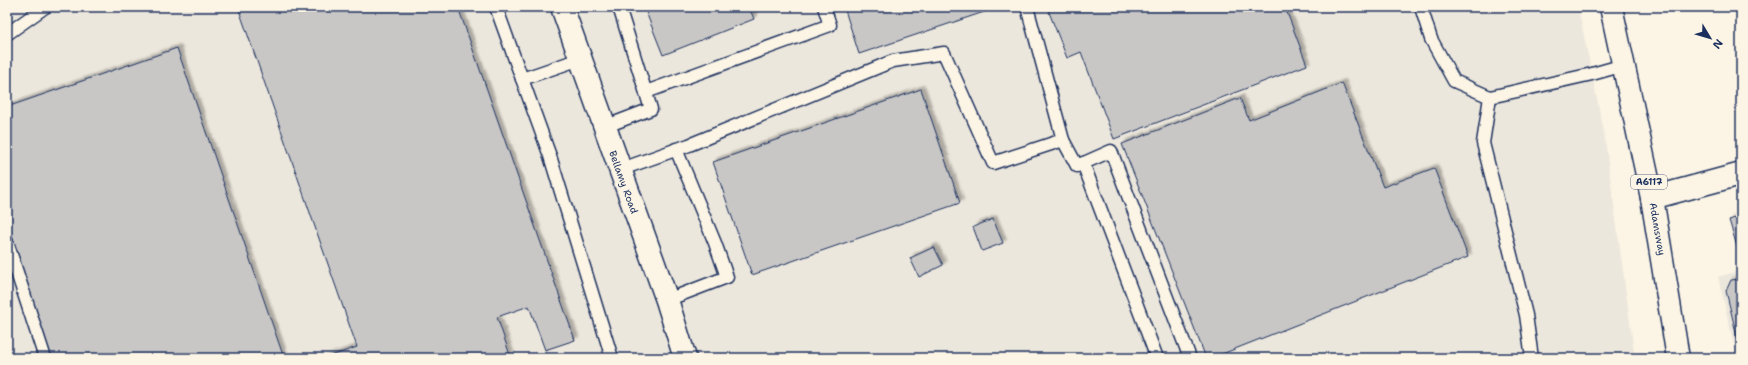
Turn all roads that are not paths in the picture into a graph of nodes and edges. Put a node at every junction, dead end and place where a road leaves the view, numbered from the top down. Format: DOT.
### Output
graph roads {
  1 [pos="45,7"];
  2 [pos="496,7"];
  3 [pos="562,7"];
  4 [pos="619,7"];
  5 [pos="824,7"];
  6 [pos="1027,7"];
  7 [pos="1421,7"];
  8 [pos="1611,7"];
  9 [pos="7,34"];
  10 [pos="580,59"];
  11 [pos="1624,65"];
  12 [pos="522,79"];
  13 [pos="646,92"];
  14 [pos="1490,97"];
  15 [pos="604,127"];
  16 [pos="1063,140"];
  17 [pos="676,149"];
  18 [pos="1083,163"];
  19 [pos="619,170"];
  20 [pos="1741,174"];
  21 [pos="1652,198"];
  22 [pos="7,242"];
  23 [pos="666,300"];
  24 [pos="45,358"];
  25 [pos="612,358"];
  26 [pos="685,358"];
  27 [pos="1156,358"];
  28 [pos="1190,358"];
  29 [pos="1532,358"];
  30 [pos="1678,358"];
  1 -- 9 [label="lane"];
  2 -- 12 [label="lane"];
  3 -- 10 [label="street, Bellamy Road"];
  4 -- 13 [label="lane"];
  5 -- 13 [label="lane"];
  6 -- 16 [label="lane"];
  7 -- 14 [label="lane"];
  8 -- 11 [label="street, Adamsway / A6117"];
  10 -- 12 [label="lane"];
  10 -- 15 [label="street, Bellamy Road"];
  11 -- 14 [label="lane"];
  11 -- 21 [label="street, Adamsway / A6117"];
  12 -- 25 [label="lane"];
  13 -- 15 [label="lane"];
  14 -- 29 [label="lane"];
  15 -- 19 [label="street, Bellamy Road"];
  16 -- 17 [label="lane"];
  16 -- 18 [label="lane"];
  17 -- 19 [label="lane"];
  17 -- 23 [label="lane"];
  18 -- 27 [label="lane"];
  18 -- 28 [label="lane"];
  19 -- 23 [label="street, Bellamy Road"];
  20 -- 21 [label="street"];
  21 -- 30 [label="street, Adamsway / A6117"];
  22 -- 24 [label="lane"];
  23 -- 26 [label="street, Bellamy Road"];
}
